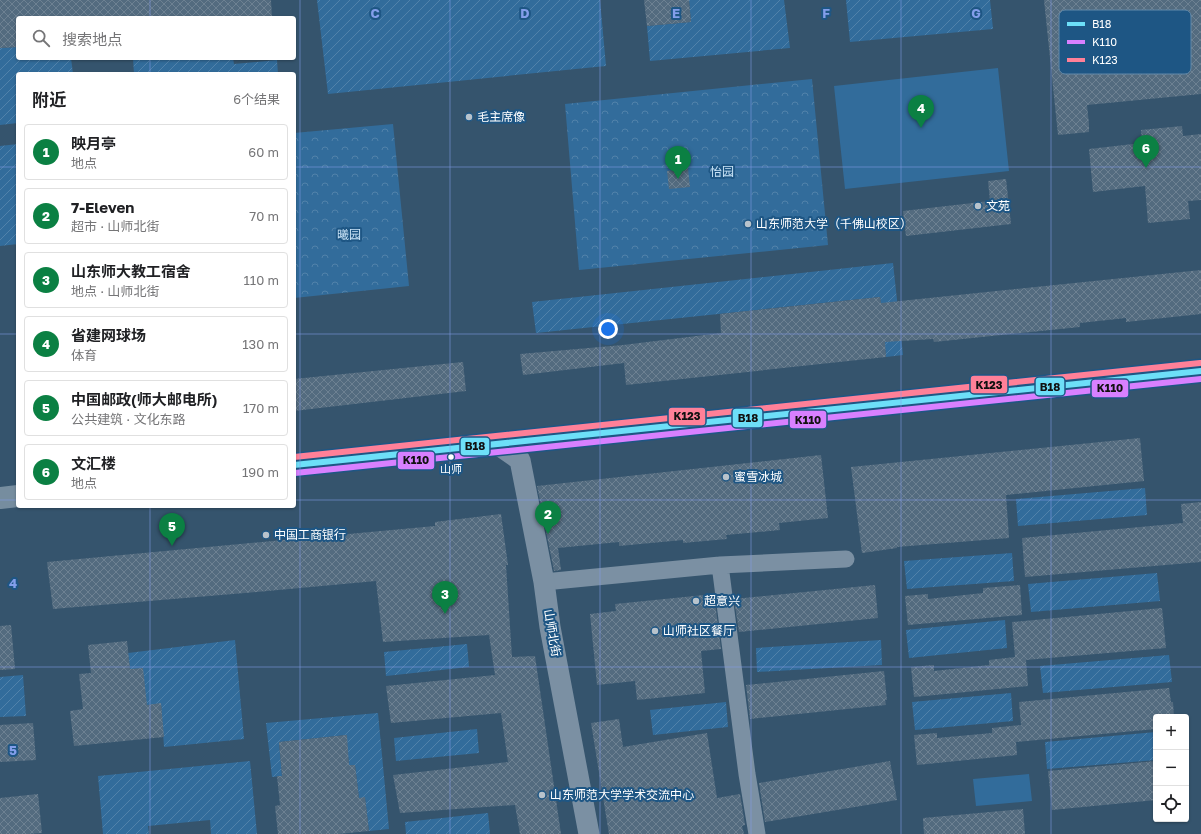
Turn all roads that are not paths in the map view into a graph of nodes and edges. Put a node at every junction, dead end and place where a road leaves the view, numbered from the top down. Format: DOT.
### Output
graph roads {
  1 [pos="1201,371"];
  2 [pos="497,444"];
  3 [pos="296,465"];
  4 [pos="16,496"];
  5 [pos="0,498"];
  6 [pos="846,559"];
  7 [pos="720,565"];
  8 [pos="544,582"];
  9 [pos="589,834"];
  10 [pos="757,834"];
  1 -- 2 [label="main road"];
  2 -- 3 [label="main road"];
  2 -- 8 [label="street, 山师北街"];
  4 -- 5 [label="main road"];
  6 -- 7 [label="street"];
  7 -- 8 [label="street"];
  7 -- 10 [label="street"];
  8 -- 9 [label="street, 山师北街"];
}
